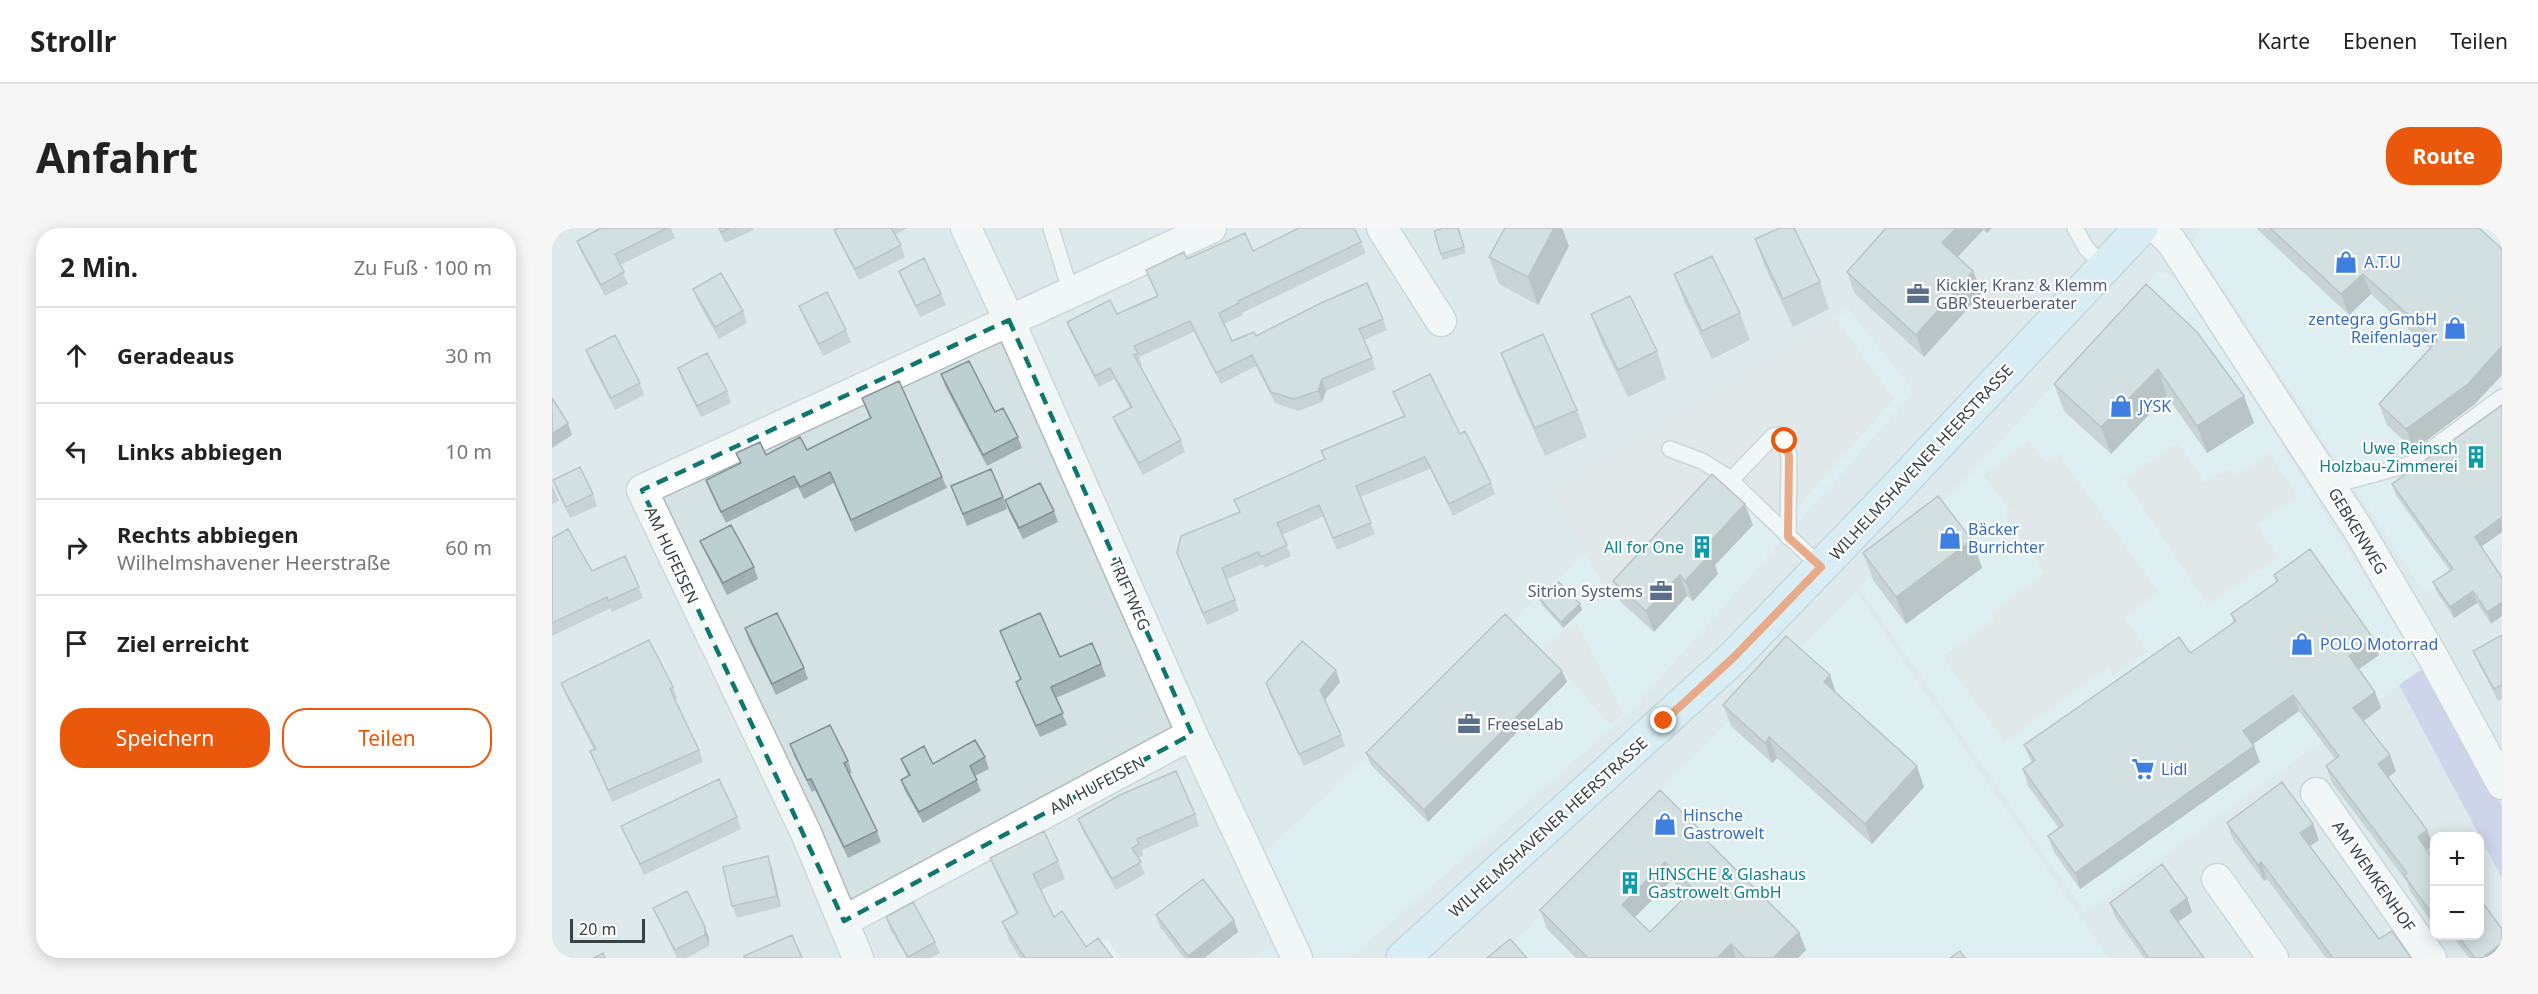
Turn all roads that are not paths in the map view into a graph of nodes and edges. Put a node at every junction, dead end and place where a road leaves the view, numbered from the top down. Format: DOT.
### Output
graph roads {
  1 [pos="966,228"];
  2 [pos="1051,228"];
  3 [pos="1211,228"];
  4 [pos="1382,228"];
  5 [pos="2075,228"];
  6 [pos="2141,228"];
  7 [pos="2157,228"];
  8 [pos="2105,267"];
  9 [pos="1071,293"];
  10 [pos="1009,321"];
  11 [pos="1441,321"];
  12 [pos="2502,397"];
  13 [pos="1670,449"];
  14 [pos="1731,480"];
  15 [pos="2330,486"];
  16 [pos="1788,537"];
  17 [pos="1821,567"];
  18 [pos="1192,734"];
  19 [pos="2494,750"];
  20 [pos="2502,784"];
  21 [pos="2316,793"];
  22 [pos="2217,879"];
  23 [pos="844,921"];
  24 [pos="858,958"];
  25 [pos="1297,958"];
  26 [pos="1403,958"];
  27 [pos="2273,958"];
  28 [pos="2431,958"];
  1 -- 10 [label="street, TRIFTWEG"];
  2 -- 9 [label="lane"];
  3 -- 9 [label="street"];
  4 -- 11 [label="street"];
  5 -- 8 [label="lane"];
  6 -- 8 [label="street, WILHELMSHAVENER HEERSTRASSE"];
  7 -- 15 [label="street, GEBKENWEG"];
  8 -- 17 [label="street, WILHELMSHAVENER HEERSTRASSE"];
  9 -- 10 [label="street"];
  10 -- 18 [label="street, TRIFTWEG"];
  10 -- 23 [label="street, AM HUFEISEN"];
  12 -- 15 [label="lane"];
  13 -- 14 [label="lane"];
  14 -- 16 [label="lane"];
  14 -- 16 [label="lane"];
  15 -- 19 [label="street, GEBKENWEG"];
  16 -- 17 [label="lane"];
  17 -- 26 [label="street, WILHELMSHAVENER HEERSTRASSE"];
  18 -- 23 [label="street, AM HUFEISEN"];
  18 -- 25 [label="street, TRIFTWEG"];
  19 -- 20 [label="street, GEBKENWEG"];
  21 -- 28 [label="street, AM WEMKENHOF"];
  22 -- 27 [label="street"];
  23 -- 24 [label="street, AM HUFEISEN"];
}
